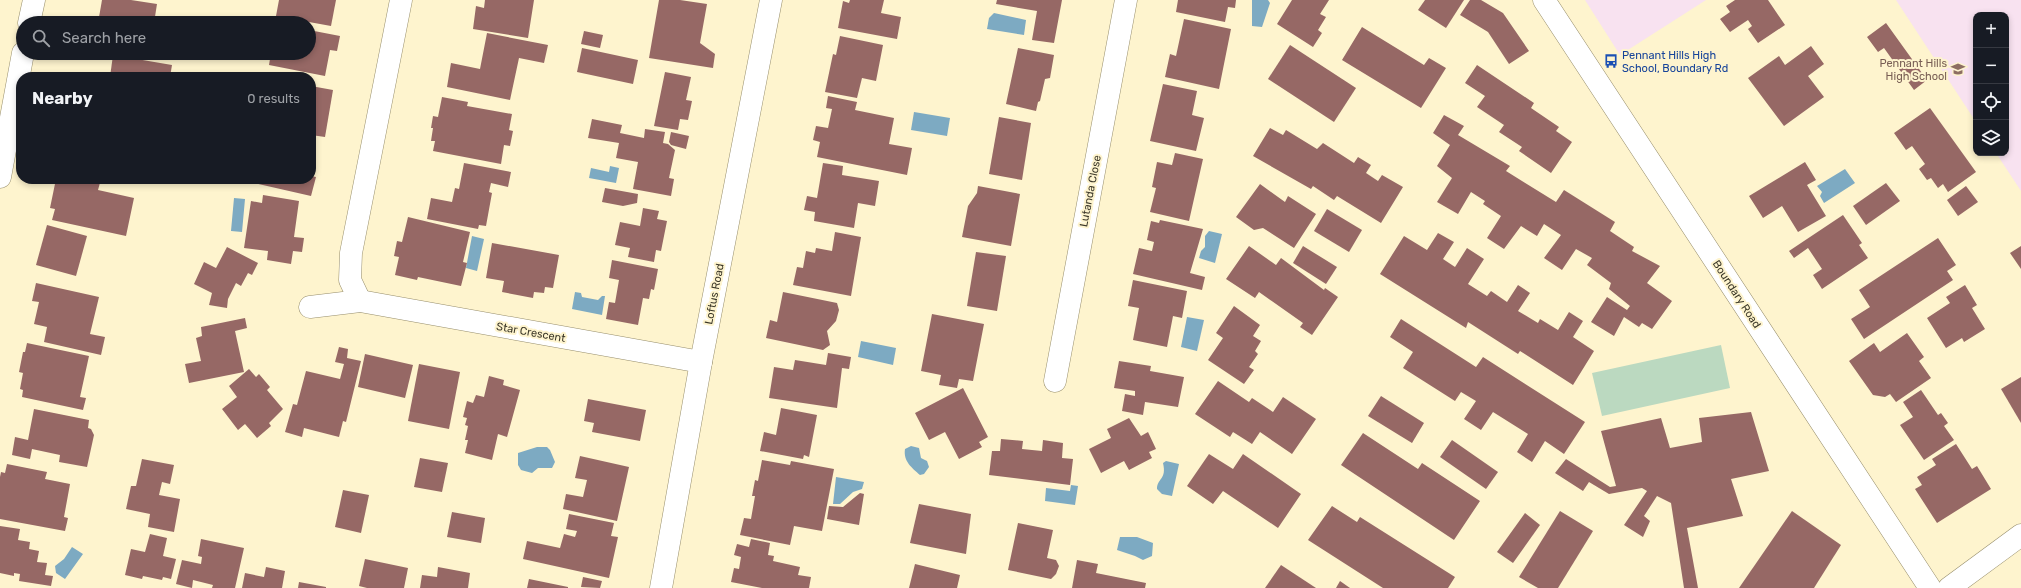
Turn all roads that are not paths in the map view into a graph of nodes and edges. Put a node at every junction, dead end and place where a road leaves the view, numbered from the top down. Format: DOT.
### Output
graph roads {
  1 [pos="34,0"];
  2 [pos="401,0"];
  3 [pos="771,0"];
  4 [pos="1126,0"];
  5 [pos="1544,0"];
  6 [pos="31,16"];
  7 [pos="22,60"];
  8 [pos="19,72"];
  9 [pos="16,91"];
  10 [pos="0,177"];
  11 [pos="360,301"];
  12 [pos="310,307"];
  13 [pos="701,362"];
  14 [pos="1055,381"];
  15 [pos="2021,536"];
  16 [pos="661,588"];
  17 [pos="1930,588"];
  18 [pos="1949,588"];
  1 -- 6 [label="street"];
  2 -- 11 [label="street"];
  3 -- 13 [label="street, Loftus Road"];
  4 -- 14 [label="street, Lutanda Close"];
  5 -- 17 [label="street, Boundary Road"];
  7 -- 8 [label="street"];
  9 -- 10 [label="street"];
  11 -- 12 [label="street, Star Crescent"];
  11 -- 13 [label="street, Star Crescent"];
  13 -- 16 [label="street, Loftus Road"];
  15 -- 18 [label="street"];
}
